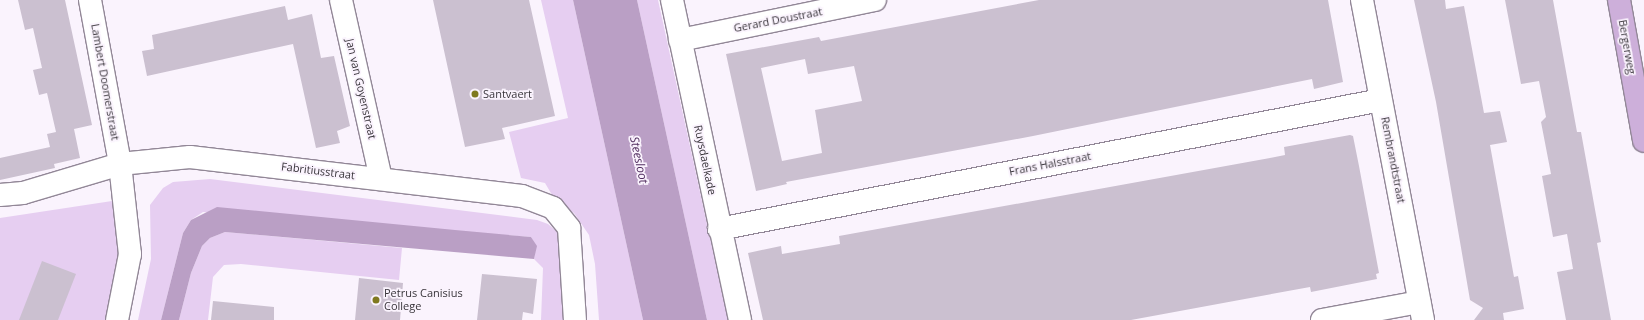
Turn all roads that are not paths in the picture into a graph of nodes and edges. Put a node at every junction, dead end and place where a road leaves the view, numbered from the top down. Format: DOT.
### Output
graph roads {
  1 [pos="90,0"];
  2 [pos="340,0"];
  3 [pos="672,0"];
  4 [pos="875,0"];
  5 [pos="1362,0"];
  6 [pos="1619,0"];
  7 [pos="680,40"];
  8 [pos="1381,100"];
  9 [pos="1644,141"];
  10 [pos="120,164"];
  11 [pos="381,179"];
  12 [pos="0,195"];
  13 [pos="719,229"];
  14 [pos="1421,311"];
  15 [pos="116,320"];
  16 [pos="575,320"];
  17 [pos="740,320"];
  18 [pos="1322,320"];
  1 -- 10 [label="street, Lambert Doomerstraat"];
  2 -- 11 [label="street, Jan van Goyenstraat"];
  3 -- 7 [label="street, Ruysdaelkade"];
  4 -- 7 [label="street, Gerard Doustraat"];
  5 -- 8 [label="street, Rembrandtstraat"];
  6 -- 9 [label="main road, Bergerweg"];
  7 -- 13 [label="street, Ruysdaelkade"];
  8 -- 13 [label="street, Frans Halsstraat"];
  8 -- 14 [label="street, Rembrandtstraat"];
  10 -- 11 [label="street, Fabritiusstraat"];
  10 -- 12 [label="street, Fabritiusstraat"];
  10 -- 15 [label="street"];
  11 -- 16 [label="street, Fabritiusstraat"];
  13 -- 17 [label="street, Ruysdaelkade"];
  14 -- 18 [label="street"];
}
